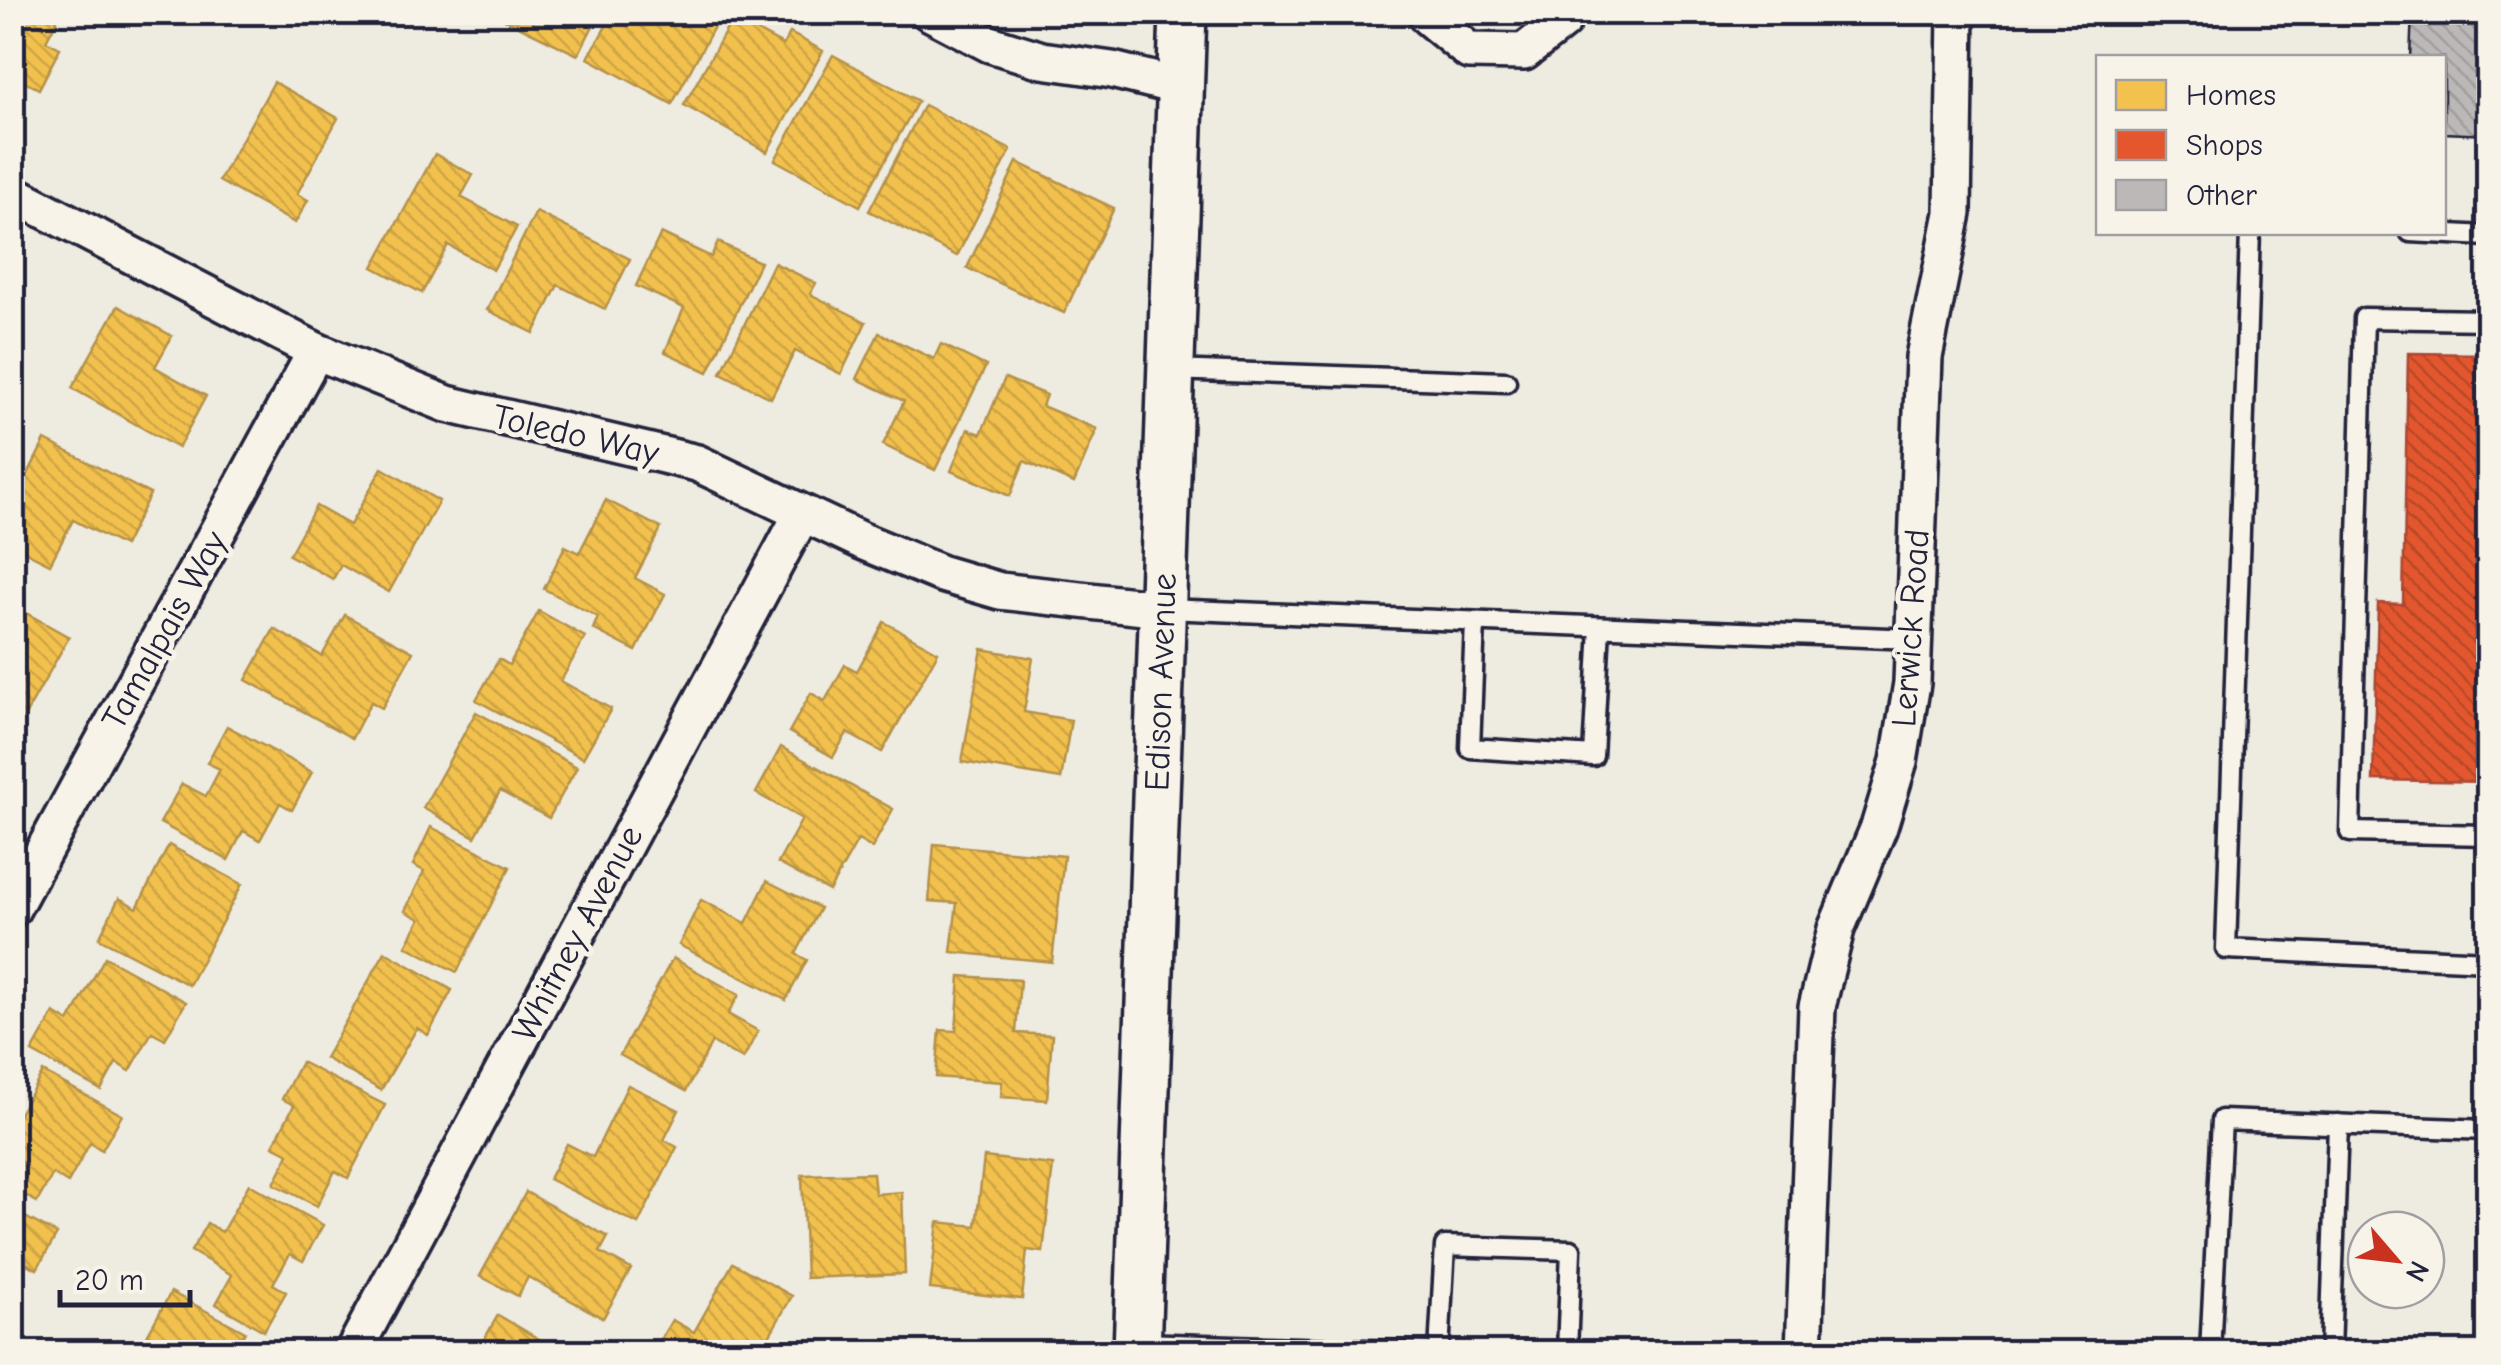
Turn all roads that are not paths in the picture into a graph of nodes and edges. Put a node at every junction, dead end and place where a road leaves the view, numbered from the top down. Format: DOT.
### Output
graph roads {
  1 [pos="928,12"];
  2 [pos="1183,12"];
  3 [pos="1428,12"];
  4 [pos="1564,12"];
  5 [pos="1956,12"];
  6 [pos="1181,87"];
  7 [pos="12,193"];
  8 [pos="2446,234"];
  9 [pos="2250,235"];
  10 [pos="2488,236"];
  11 [pos="2488,320"];
  12 [pos="316,351"];
  13 [pos="1171,370"];
  14 [pos="1506,382"];
  15 [pos="802,514"];
  16 [pos="1162,609"];
  17 [pos="1474,622"];
  18 [pos="1600,627"];
  19 [pos="1914,639"];
  20 [pos="2488,836"];
  21 [pos="12,909"];
  22 [pos="2488,961"];
  23 [pos="2338,1124"];
  24 [pos="2488,1130"];
  25 [pos="1137,1348"];
  26 [pos="353,1352"];
  27 [pos="1428,1352"];
  28 [pos="1439,1352"];
  29 [pos="1568,1352"];
  30 [pos="1804,1352"];
  31 [pos="2210,1352"];
  32 [pos="2330,1352"];
  1 -- 6 [label="street"];
  2 -- 6 [label="street, Edison Avenue"];
  3 -- 4 [label="street"];
  5 -- 19 [label="street, Lerwick Road"];
  6 -- 13 [label="street, Edison Avenue"];
  7 -- 12 [label="street, Toledo Way"];
  8 -- 10 [label="lane"];
  9 -- 22 [label="lane"];
  11 -- 20 [label="lane"];
  12 -- 15 [label="street, Toledo Way"];
  12 -- 21 [label="street, Tamalpais Way"];
  13 -- 14 [label="lane"];
  13 -- 16 [label="street, Edison Avenue"];
  15 -- 16 [label="street, Toledo Way"];
  15 -- 26 [label="street, Whitney Avenue"];
  16 -- 17 [label="lane"];
  16 -- 25 [label="street, Edison Avenue"];
  17 -- 18 [label="lane"];
  17 -- 18 [label="lane"];
  18 -- 19 [label="lane"];
  19 -- 30 [label="street, Lerwick Road"];
  23 -- 24 [label="lane"];
  23 -- 31 [label="lane"];
  23 -- 32 [label="lane"];
  25 -- 27 [label="lane"];
  28 -- 29 [label="lane"];
}
